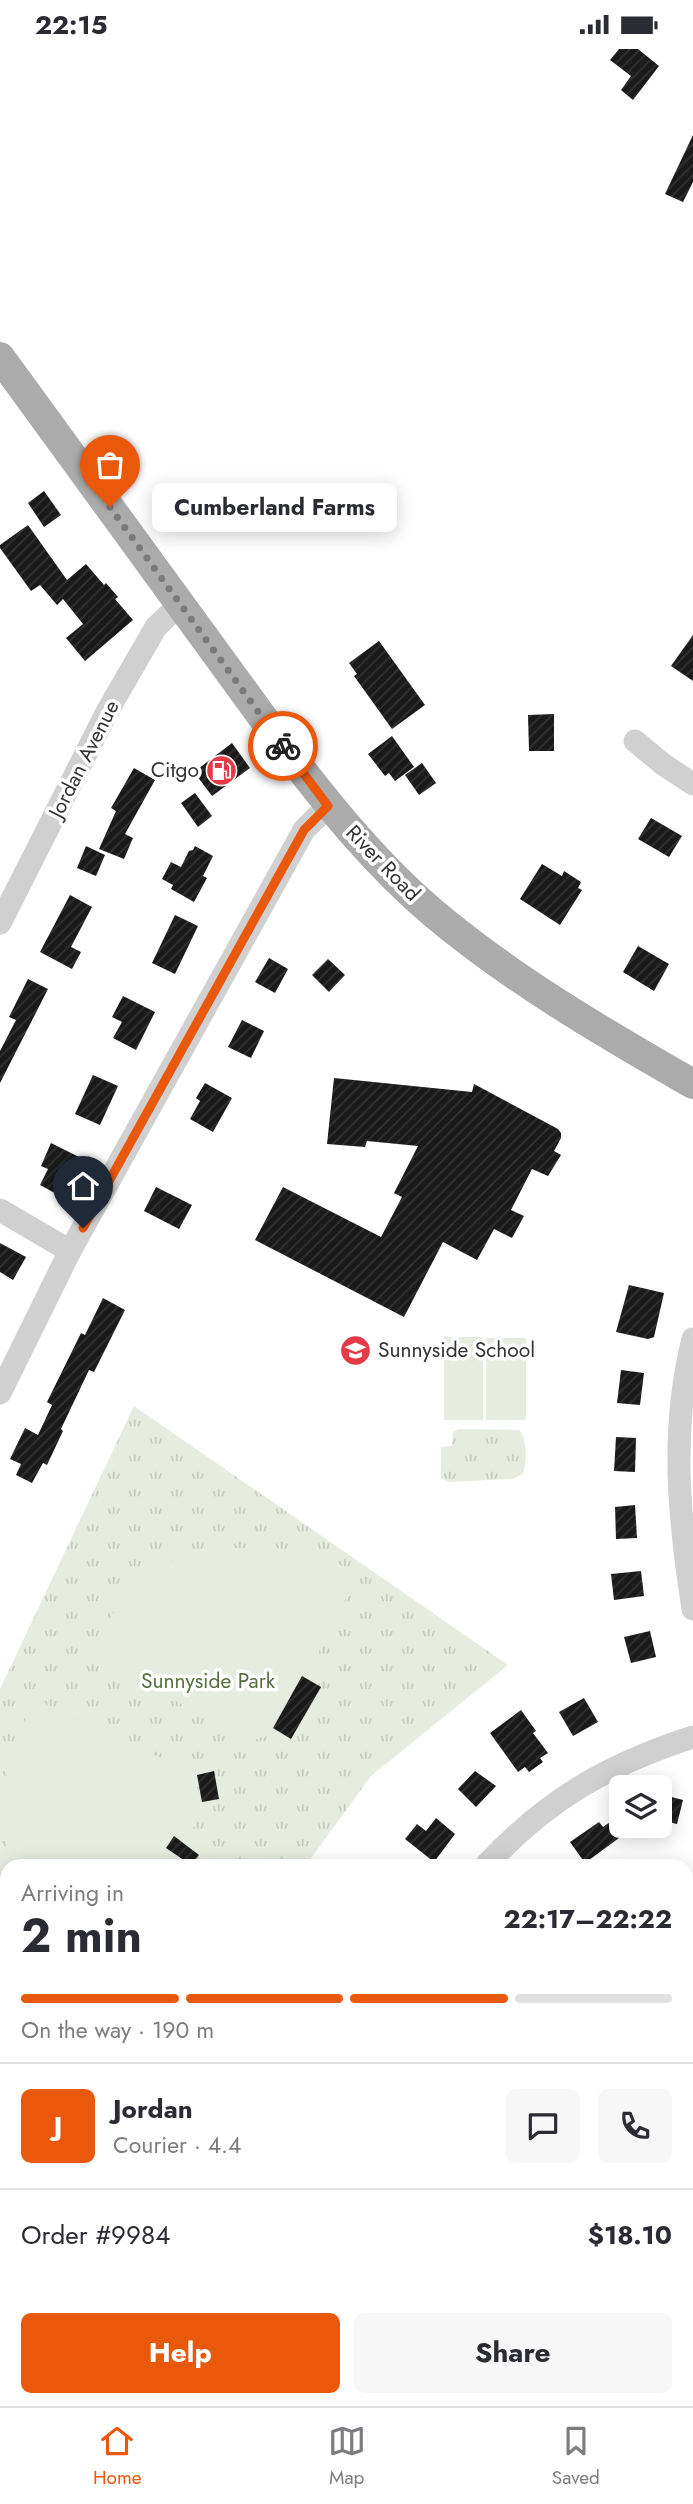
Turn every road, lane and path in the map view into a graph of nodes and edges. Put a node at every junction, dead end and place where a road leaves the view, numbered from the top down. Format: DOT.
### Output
graph roads {
  1 [pos="0,357"];
  2 [pos="180,604"];
  3 [pos="635,741"];
  4 [pos="693,784"];
  5 [pos="328,806"];
  6 [pos="0,923"];
  7 [pos="693,1084"];
  8 [pos="0,1210"];
  9 [pos="70,1251"];
  10 [pos="693,1339"];
  11 [pos="0,1393"];
  12 [pos="693,1609"];
  13 [pos="693,1737"];
  14 [pos="492,1859"];
  1 -- 2 [label="main road, River Road"];
  2 -- 5 [label="main road, River Road"];
  2 -- 6 [label="street, Jordan Avenue"];
  3 -- 4 [label="street"];
  5 -- 7 [label="main road, River Road"];
  5 -- 9 [label="street"];
  8 -- 9 [label="street"];
  9 -- 11 [label="street"];
  10 -- 12 [label="street"];
  13 -- 14 [label="street"];
}
